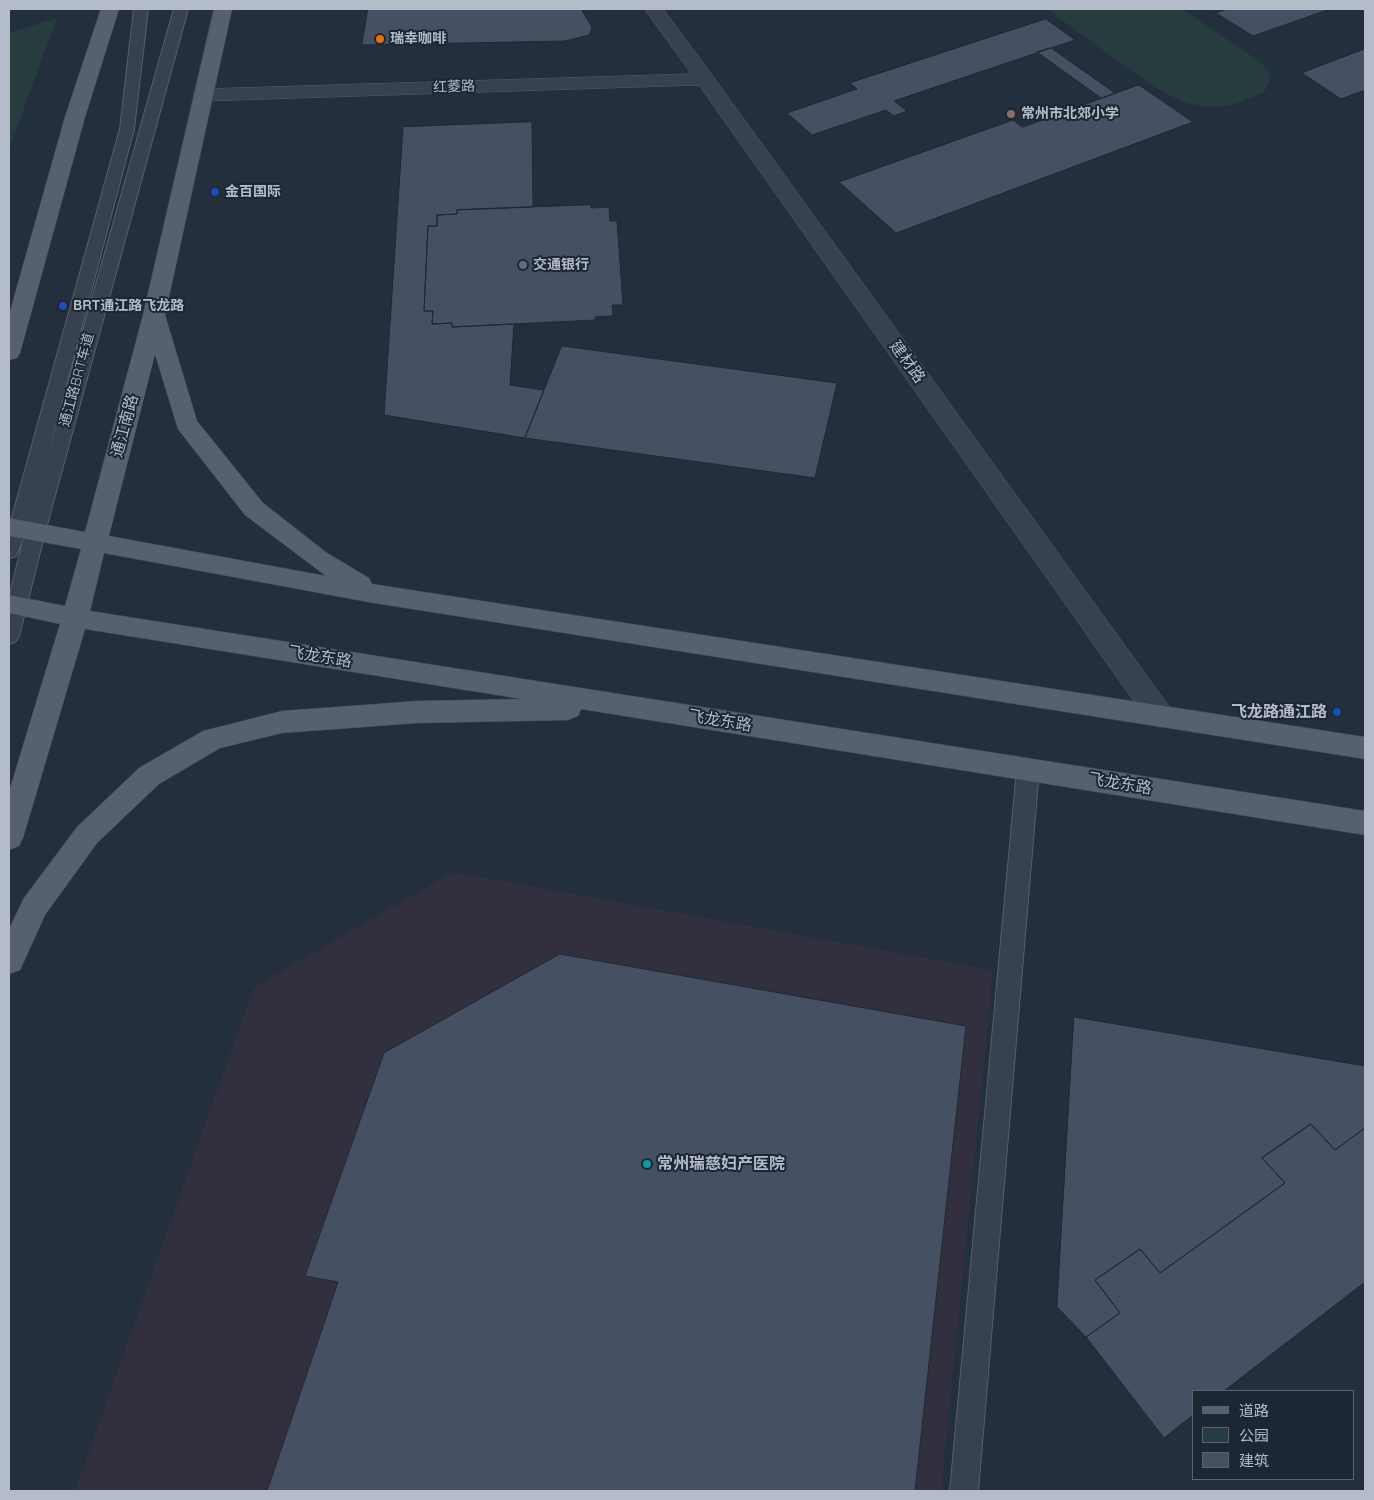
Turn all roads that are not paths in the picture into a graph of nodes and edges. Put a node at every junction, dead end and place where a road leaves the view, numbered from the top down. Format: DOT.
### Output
graph roads {
  1 [pos="110,9"];
  2 [pos="141,9"];
  3 [pos="181,9"];
  4 [pos="223,9"];
  5 [pos="654,9"];
  6 [pos="705,79"];
  7 [pos="203,95"];
  8 [pos="15,315"];
  9 [pos="154,315"];
  10 [pos="9,353"];
  11 [pos="20,529"];
  12 [pos="95,544"];
  13 [pos="9,551"];
  14 [pos="374,594"];
  15 [pos="13,605"];
  16 [pos="75,618"];
  17 [pos="9,636"];
  18 [pos="640,708"];
  19 [pos="1160,716"];
  20 [pos="1365,748"];
  21 [pos="1028,769"];
  22 [pos="1365,823"];
  23 [pos="9,838"];
  24 [pos="9,961"];
  25 [pos="964,1491"];
  1 -- 8 [label="main road"];
  2 -- 11 [label="lane, 通江路BRT车道"];
  3 -- 11 [label="lane, 通江路BRT车道"];
  4 -- 7 [label="main road, 通江南路"];
  5 -- 6 [label="street, 建材路"];
  6 -- 7 [label="street, 红菱路"];
  6 -- 19 [label="street, 建材路"];
  7 -- 9 [label="main road, 通江南路"];
  8 -- 10 [label="main road"];
  9 -- 12 [label="main road, 通江南路"];
  9 -- 14 [label="main road"];
  11 -- 12 [label="main road"];
  11 -- 13 [label="lane, 通江路BRT车道"];
  11 -- 15 [label="lane, 通江路BRT车道"];
  12 -- 14 [label="main road"];
  12 -- 16 [label="main road, 通江南路"];
  14 -- 19 [label="main road"];
  15 -- 16 [label="main road, 飞龙东路"];
  15 -- 17 [label="lane, 通江路BRT车道"];
  16 -- 18 [label="main road, 飞龙东路"];
  16 -- 23 [label="main road, 通江南路"];
  18 -- 21 [label="main road, 飞龙东路"];
  18 -- 24 [label="main road"];
  19 -- 20 [label="main road"];
  21 -- 22 [label="main road, 飞龙东路"];
  21 -- 25 [label="lane"];
}
